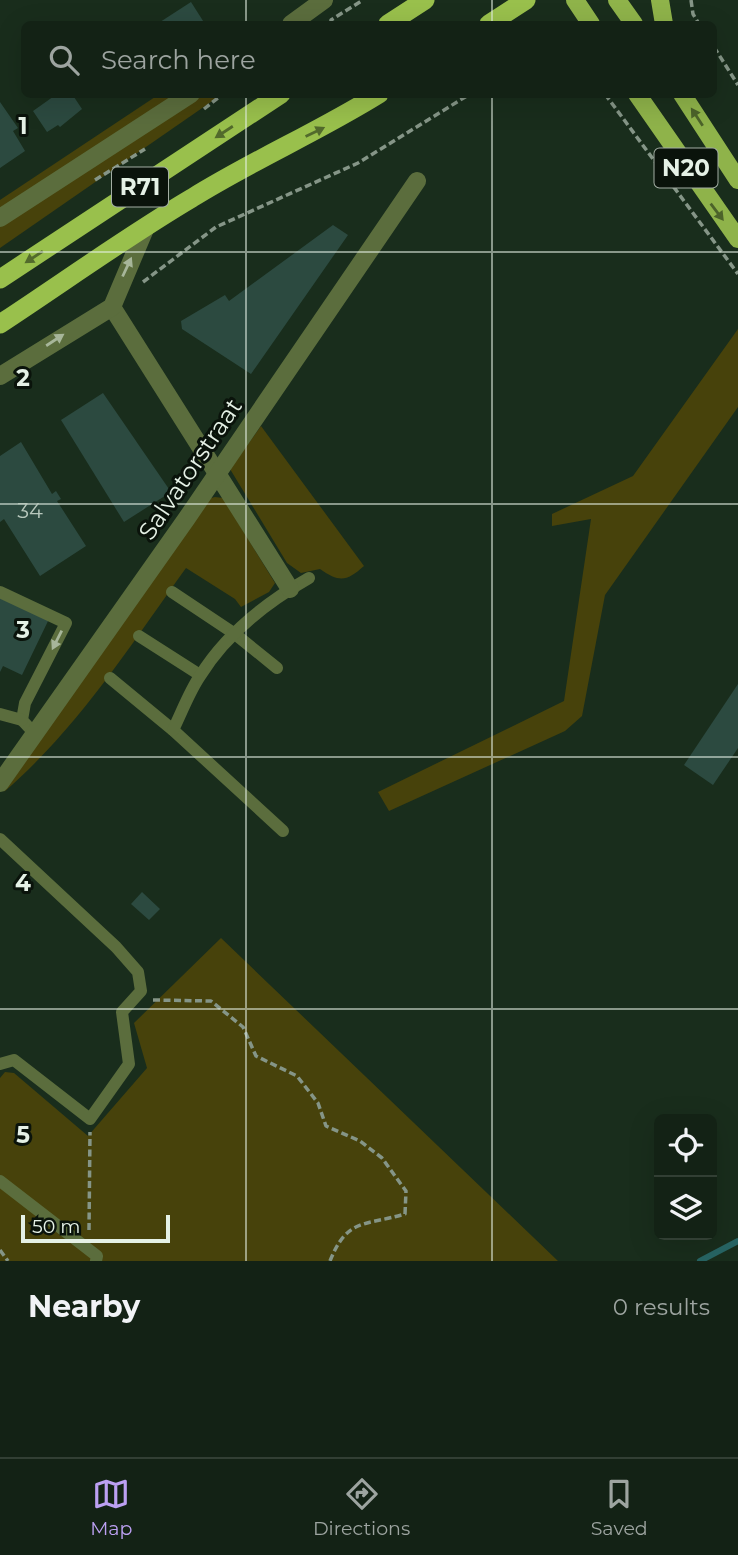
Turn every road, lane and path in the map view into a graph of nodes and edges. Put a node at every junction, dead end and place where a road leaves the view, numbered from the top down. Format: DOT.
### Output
graph roads {
  1 [pos="324,0"];
  2 [pos="363,0"];
  3 [pos="425,0"];
  4 [pos="526,0"];
  5 [pos="575,0"];
  6 [pos="617,0"];
  7 [pos="660,0"];
  8 [pos="691,0"];
  9 [pos="295,21"];
  10 [pos="331,21"];
  11 [pos="393,21"];
  12 [pos="494,21"];
  13 [pos="589,21"];
  14 [pos="632,21"];
  15 [pos="664,21"];
  16 [pos="697,21"];
  17 [pos="717,53"];
  18 [pos="738,85"];
  19 [pos="185,98"];
  20 [pos="275,98"];
  21 [pos="372,98"];
  22 [pos="464,98"];
  23 [pos="608,98"];
  24 [pos="640,98"];
  25 [pos="685,98"];
  26 [pos="738,180"];
  27 [pos="418,181"];
  28 [pos="0,218"];
  29 [pos="145,229"];
  30 [pos="738,240"];
  31 [pos="738,274"];
  32 [pos="0,279"];
  33 [pos="142,283"];
  34 [pos="111,307"];
  35 [pos="0,324"];
  36 [pos="0,376"];
  37 [pos="218,472"];
  38 [pos="309,578"];
  39 [pos="290,589"];
  40 [pos="0,592"];
  41 [pos="172,592"];
  42 [pos="235,634"];
  43 [pos="139,636"];
  44 [pos="277,668"];
  45 [pos="200,675"];
  46 [pos="110,678"];
  47 [pos="0,714"];
  48 [pos="22,720"];
  49 [pos="173,730"];
  50 [pos="35,734"];
  51 [pos="0,783"];
  52 [pos="284,831"];
  53 [pos="0,839"];
  54 [pos="134,1000"];
  55 [pos="0,1064"];
  56 [pos="90,1119"];
  57 [pos="0,1181"];
  58 [pos="89,1249"];
  59 [pos="0,1250"];
  60 [pos="8,1261"];
  61 [pos="96,1261"];
  62 [pos="330,1261"];
  1 -- 9 [label="street"];
  2 -- 10 [label="path"];
  3 -- 11 [label="highway"];
  4 -- 12 [label="highway"];
  5 -- 13 [label="main road"];
  6 -- 14 [label="main road"];
  7 -- 15 [label="main road"];
  8 -- 16 [label="path"];
  17 -- 18 [label="path"];
  19 -- 28 [label="street"];
  20 -- 32 [label="highway, R71, one-way"];
  29 -- 21 [label="highway, R71, one-way"];
  22 -- 33 [label="path"];
  23 -- 31 [label="path"];
  24 -- 30 [label="main road, N20, one-way"];
  26 -- 25 [label="main road, N20, one-way"];
  27 -- 37 [label="street, Salvatorstraat"];
  34 -- 29 [label="street, one-way"];
  29 -- 35 [label="highway, R71"];
  36 -- 34 [label="street, one-way"];
  34 -- 37 [label="street"];
  37 -- 39 [label="street"];
  37 -- 50 [label="street, Salvatorstraat"];
  38 -- 39 [label="lane"];
  39 -- 42 [label="lane"];
  40 -- 48 [label="lane, one-way"];
  41 -- 42 [label="lane"];
  42 -- 44 [label="lane"];
  42 -- 45 [label="lane"];
  43 -- 45 [label="lane"];
  45 -- 49 [label="lane"];
  46 -- 49 [label="lane"];
  47 -- 48 [label="lane"];
  48 -- 50 [label="lane"];
  49 -- 52 [label="lane"];
  50 -- 51 [label="street, Salvatorstraat"];
  53 -- 54 [label="lane"];
  54 -- 56 [label="lane"];
  54 -- 62 [label="path"];
  55 -- 56 [label="lane"];
  56 -- 58 [label="path"];
  57 -- 58 [label="lane"];
  58 -- 61 [label="lane"];
  59 -- 60 [label="path"];
}
